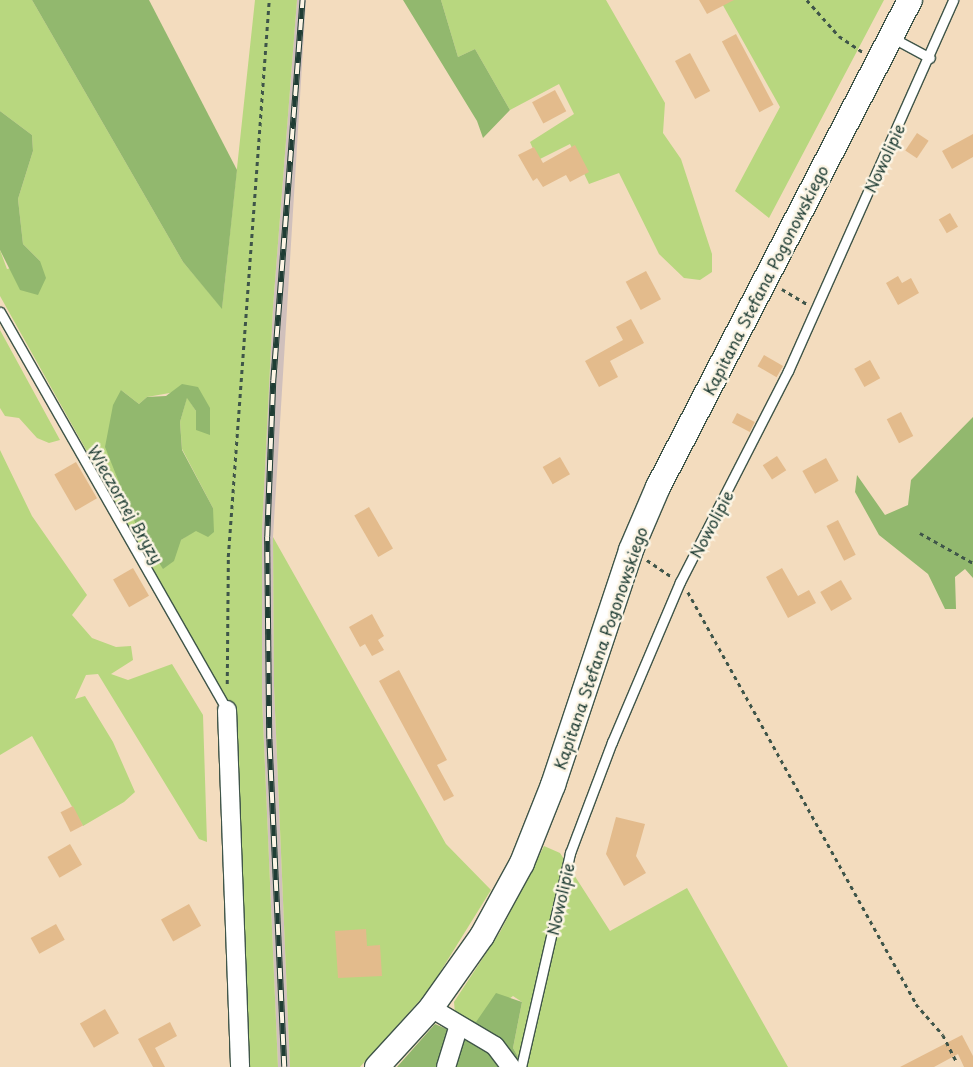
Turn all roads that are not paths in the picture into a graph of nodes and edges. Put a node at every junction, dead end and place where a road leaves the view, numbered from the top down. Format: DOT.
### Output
graph roads {
  1 [pos="910,0"];
  2 [pos="953,0"];
  3 [pos="891,37"];
  4 [pos="930,58"];
  5 [pos="0,312"];
  6 [pos="227,710"];
  7 [pos="430,1008"];
  8 [pos="458,1028"];
  9 [pos="240,1067"];
  10 [pos="376,1067"];
  11 [pos="446,1067"];
  12 [pos="511,1067"];
  13 [pos="521,1067"];
  1 -- 3 [label="main road, Kapitana Stefana Pogonowskiego"];
  2 -- 4 [label="lane, Nowolipie"];
  3 -- 4 [label="lane"];
  3 -- 7 [label="main road, Kapitana Stefana Pogonowskiego"];
  4 -- 13 [label="lane, Nowolipie"];
  5 -- 6 [label="lane, Wieczornej Bryzy"];
  6 -- 9 [label="street"];
  7 -- 8 [label="street"];
  7 -- 10 [label="main road, Kapitana Stefana Pogonowskiego"];
  8 -- 11 [label="street"];
  8 -- 12 [label="street"];
}
